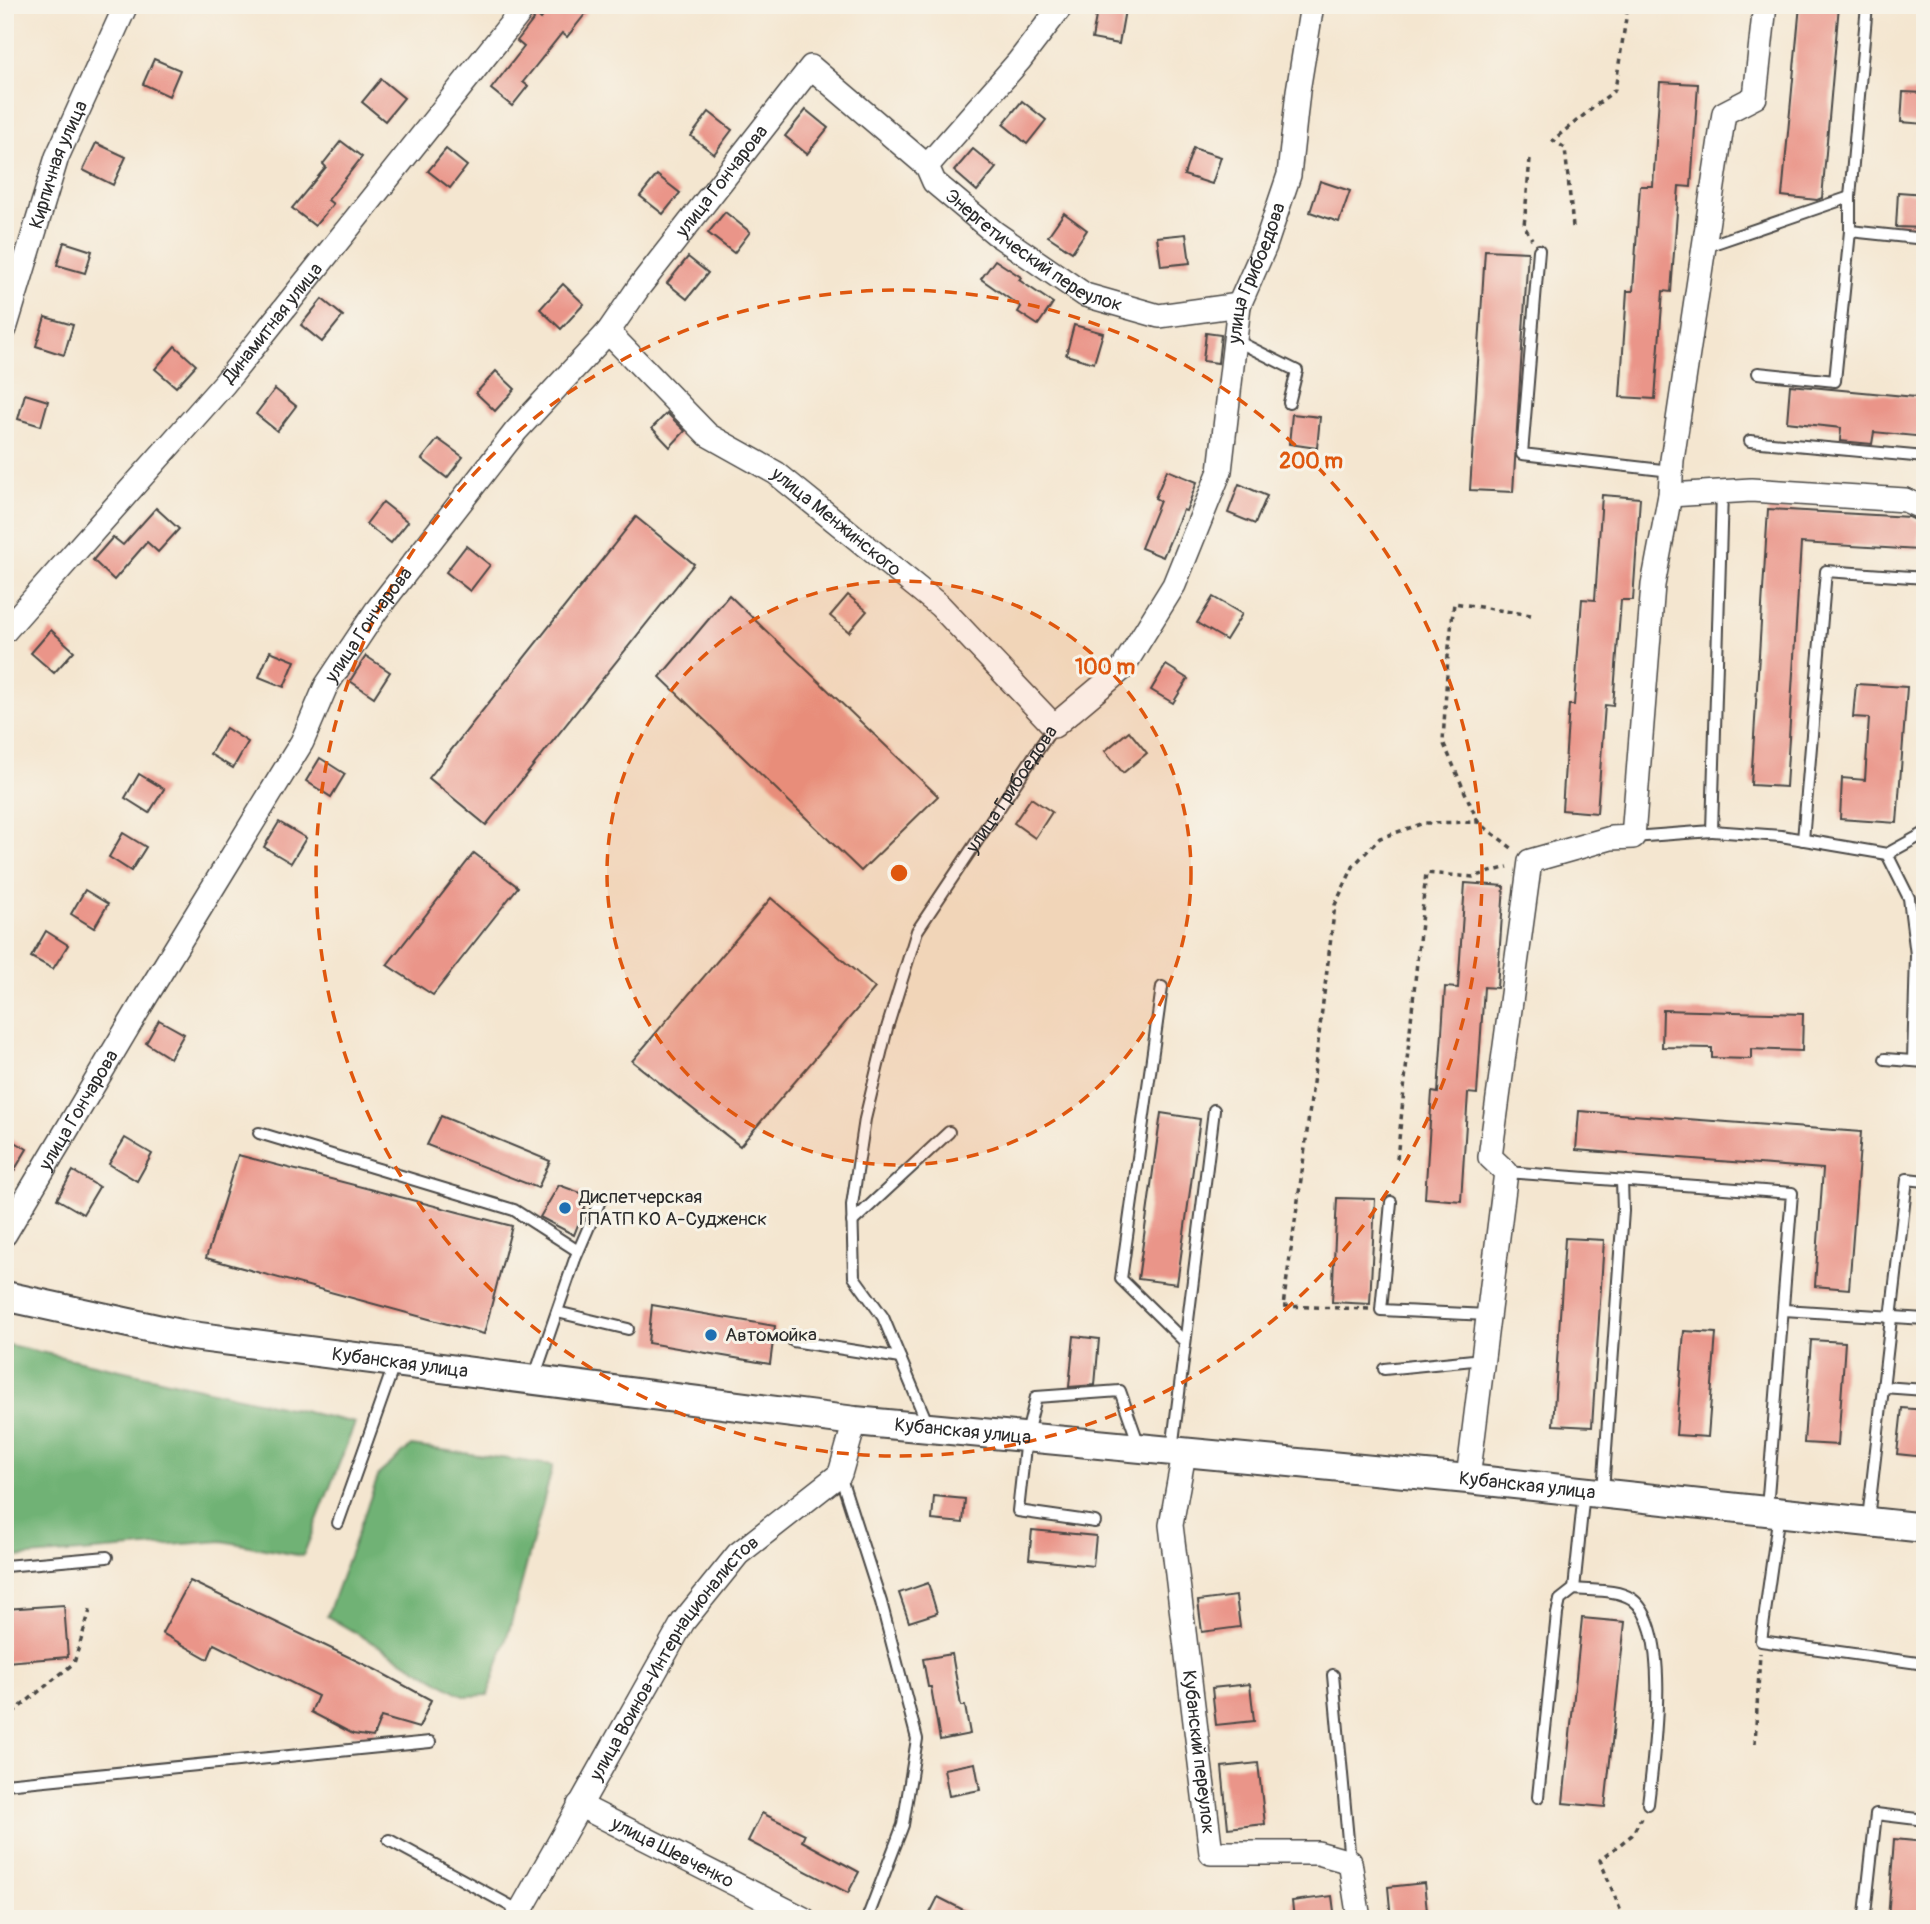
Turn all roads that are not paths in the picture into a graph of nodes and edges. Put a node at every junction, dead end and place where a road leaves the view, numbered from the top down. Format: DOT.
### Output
graph roads {
  1 [pos="126,5"];
  2 [pos="526,5"];
  3 [pos="1062,5"];
  4 [pos="1312,5"];
  5 [pos="1765,5"];
  6 [pos="1867,5"];
  7 [pos="811,67"];
  8 [pos="927,166"];
  9 [pos="1850,197"];
  10 [pos="1850,230"];
  11 [pos="1925,239"];
  12 [pos="1704,247"];
  13 [pos="1539,250"];
  14 [pos="1240,305"];
  15 [pos="5,328"];
  16 [pos="608,332"];
  17 [pos="1236,340"];
  18 [pos="1758,373"];
  19 [pos="1289,403"];
  20 [pos="1750,441"];
  21 [pos="1925,457"];
  22 [pos="1671,471"];
  23 [pos="1722,492"];
  24 [pos="1670,495"];
  25 [pos="1925,509"];
  26 [pos="1925,578"];
  27 [pos="5,631"];
  28 [pos="1054,726"];
  29 [pos="1712,831"];
  30 [pos="1925,833"];
  31 [pos="1633,837"];
  32 [pos="1803,840"];
  33 [pos="1887,854"];
  34 [pos="1920,956"];
  35 [pos="1162,987"];
  36 [pos="1885,1059"];
  37 [pos="1919,1061"];
  38 [pos="1214,1110"];
  39 [pos="948,1132"];
  40 [pos="259,1133"];
  41 [pos="1506,1172"];
  42 [pos="1622,1181"];
  43 [pos="1925,1181"];
  44 [pos="602,1196"];
  45 [pos="1391,1202"];
  46 [pos="852,1222"];
  47 [pos="5,1234"];
  48 [pos="578,1251"];
  49 [pos="5,1296"];
  50 [pos="1784,1310"];
  51 [pos="557,1312"];
  52 [pos="1488,1315"];
  53 [pos="1891,1318"];
  54 [pos="1925,1319"];
  55 [pos="628,1329"];
  56 [pos="793,1341"];
  57 [pos="1185,1342"];
  58 [pos="900,1358"];
  59 [pos="1483,1359"];
  60 [pos="395,1362"];
  61 [pos="1384,1369"];
  62 [pos="533,1381"];
  63 [pos="1883,1387"];
  64 [pos="1925,1390"];
  65 [pos="855,1421"];
  66 [pos="929,1428"];
  67 [pos="1026,1438"];
  68 [pos="1141,1449"];
  69 [pos="1178,1453"];
  70 [pos="840,1474"];
  71 [pos="1468,1479"];
  72 [pos="1594,1493"];
  73 [pos="1773,1512"];
  74 [pos="338,1522"];
  75 [pos="1094,1522"];
  76 [pos="1867,1522"];
  77 [pos="1925,1528"];
  78 [pos="107,1557"];
  79 [pos="5,1566"];
  80 [pos="1574,1589"];
  81 [pos="1925,1664"];
  82 [pos="1333,1675"];
  83 [pos="430,1742"];
  84 [pos="5,1784"];
  85 [pos="1538,1797"];
  86 [pos="1648,1804"];
  87 [pos="579,1805"];
  88 [pos="1925,1819"];
  89 [pos="390,1840"];
  90 [pos="1350,1862"];
  91 [pos="1865,1914"];
  92 [pos="518,1915"];
  93 [pos="790,1916"];
  94 [pos="867,1919"];
  95 [pos="1359,1919"];
  1 -- 15 [label="street, Кирпичная улица"];
  2 -- 27 [label="street, Динамитная улица"];
  3 -- 8 [label="street"];
  4 -- 14 [label="street, улица Грибоедова"];
  5 -- 12 [label="street"];
  6 -- 9 [label="lane"];
  7 -- 8 [label="street, Энергетический переулок"];
  7 -- 16 [label="street, улица Гончарова"];
  8 -- 14 [label="street, Энергетический переулок"];
  9 -- 10 [label="lane"];
  9 -- 12 [label="lane"];
  10 -- 11 [label="lane"];
  10 -- 18 [label="lane"];
  12 -- 22 [label="street"];
  13 -- 22 [label="lane"];
  14 -- 17 [label="street, улица Грибоедова"];
  16 -- 28 [label="street, улица Менжинского"];
  16 -- 47 [label="street, улица Гончарова"];
  17 -- 19 [label="lane"];
  17 -- 28 [label="street, улица Грибоедова"];
  20 -- 21 [label="lane"];
  22 -- 24 [label="street"];
  23 -- 24 [label="street"];
  23 -- 25 [label="street"];
  23 -- 29 [label="lane"];
  24 -- 31 [label="street"];
  26 -- 32 [label="lane"];
  28 -- 46 [label="lane, улица Грибоедова"];
  29 -- 31 [label="lane"];
  29 -- 32 [label="lane"];
  30 -- 33 [label="lane"];
  31 -- 41 [label="street"];
  32 -- 33 [label="lane"];
  33 -- 34 [label="lane"];
  34 -- 37 [label="lane"];
  35 -- 57 [label="lane"];
  36 -- 37 [label="lane"];
  38 -- 57 [label="lane"];
  39 -- 46 [label="lane"];
  40 -- 48 [label="lane"];
  41 -- 42 [label="lane"];
  41 -- 52 [label="street"];
  42 -- 50 [label="lane"];
  42 -- 72 [label="lane"];
  43 -- 53 [label="lane"];
  44 -- 48 [label="lane"];
  45 -- 52 [label="lane"];
  46 -- 58 [label="lane, улица Грибоедова"];
  48 -- 51 [label="lane"];
  49 -- 60 [label="street, Кубанская улица"];
  50 -- 53 [label="lane"];
  50 -- 73 [label="lane"];
  51 -- 55 [label="lane"];
  51 -- 62 [label="lane"];
  52 -- 59 [label="street"];
  53 -- 54 [label="lane"];
  53 -- 63 [label="lane"];
  56 -- 58 [label="lane"];
  57 -- 69 [label="lane"];
  58 -- 66 [label="lane, улица Грибоедова"];
  59 -- 61 [label="lane"];
  59 -- 71 [label="street"];
  60 -- 62 [label="street, Кубанская улица"];
  60 -- 74 [label="lane"];
  62 -- 65 [label="street, Кубанская улица"];
  63 -- 64 [label="lane"];
  63 -- 76 [label="lane"];
  65 -- 66 [label="street, Кубанская улица"];
  65 -- 70 [label="street"];
  66 -- 67 [label="street, Кубанская улица"];
  67 -- 68 [label="street, Кубанская улица"];
  67 -- 68 [label="lane"];
  67 -- 75 [label="lane"];
  68 -- 69 [label="street, Кубанская улица"];
  69 -- 71 [label="street, Кубанская улица"];
  69 -- 90 [label="street, Кубанский переулок"];
  70 -- 87 [label="street, улица Воинов-Интернационалистов"];
  70 -- 94 [label="lane"];
  71 -- 72 [label="street, Кубанская улица"];
  72 -- 73 [label="street, Кубанская улица"];
  72 -- 80 [label="lane"];
  73 -- 76 [label="street, Кубанская улица"];
  73 -- 81 [label="lane"];
  76 -- 77 [label="street, Кубанская улица"];
  78 -- 79 [label="lane"];
  80 -- 85 [label="lane"];
  80 -- 86 [label="lane"];
  82 -- 90 [label="lane"];
  83 -- 84 [label="lane"];
  87 -- 92 [label="street, улица Воинов-Интернационалистов"];
  87 -- 93 [label="street, улица Шевченко"];
  88 -- 91 [label="lane"];
  89 -- 92 [label="lane"];
  90 -- 95 [label="street"];
}
